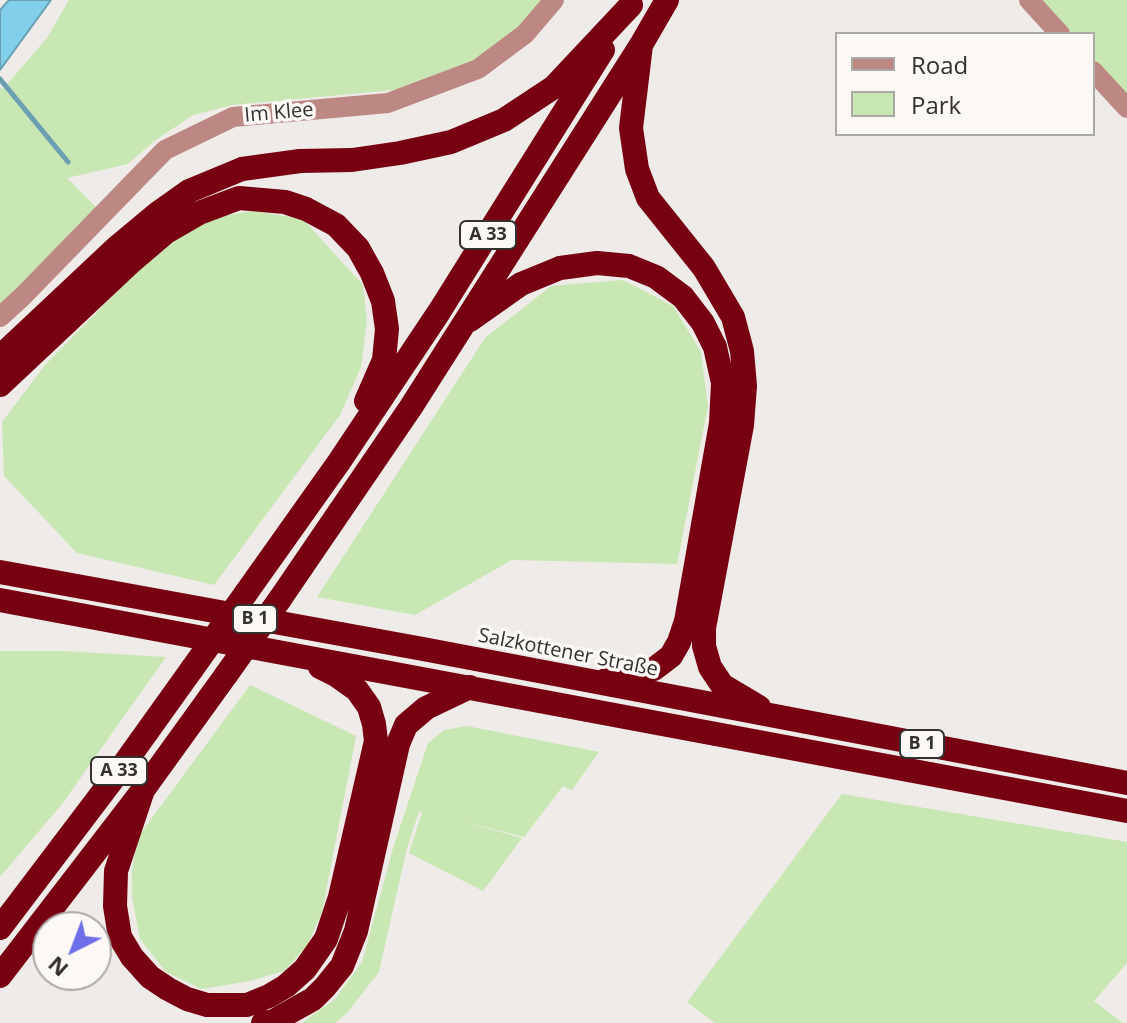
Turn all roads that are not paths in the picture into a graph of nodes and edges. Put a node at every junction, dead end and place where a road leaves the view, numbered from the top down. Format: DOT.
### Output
graph roads {
  1 [pos="554,0"];
  2 [pos="667,0"];
  3 [pos="1029,0"];
  4 [pos="633,2"];
  5 [pos="1058,32"];
  6 [pos="641,45"];
  7 [pos="1095,73"];
  8 [pos="1127,108"];
  9 [pos="0,317"];
  10 [pos="462,325"];
  11 [pos="0,357"];
  12 [pos="0,385"];
  13 [pos="339,462"];
  14 [pos="0,572"];
  15 [pos="0,600"];
  16 [pos="300,657"];
  17 [pos="596,682"];
  18 [pos="470,687"];
  19 [pos="783,718"];
  20 [pos="1127,783"];
  21 [pos="143,790"];
  22 [pos="1127,811"];
  23 [pos="44,871"];
  24 [pos="0,906"];
  25 [pos="0,928"];
  26 [pos="0,976"];
  27 [pos="263,1023"];
  1 -- 9 [label="lane, Im Klee"];
  2 -- 6 [label="highway, A 33"];
  3 -- 5 [label="lane"];
  4 -- 11 [label="highway"];
  4 -- 13 [label="highway, A 33"];
  6 -- 10 [label="highway, A 33"];
  6 -- 19 [label="highway"];
  7 -- 8 [label="lane"];
  10 -- 17 [label="highway"];
  10 -- 21 [label="highway, A 33, bridge"];
  12 -- 13 [label="highway"];
  13 -- 23 [label="highway, A 33, bridge"];
  14 -- 17 [label="highway, Salzkottener Straße / B 1"];
  15 -- 16 [label="highway, B 1"];
  16 -- 18 [label="highway, B 1"];
  16 -- 21 [label="highway"];
  17 -- 19 [label="highway, Salzkottener Straße / B 1"];
  18 -- 22 [label="highway, B 1"];
  18 -- 27 [label="highway"];
  19 -- 20 [label="highway, Salzkottener Straße / B 1"];
  21 -- 26 [label="highway, A 33"];
  23 -- 24 [label="highway"];
  23 -- 25 [label="highway, A 33"];
}
